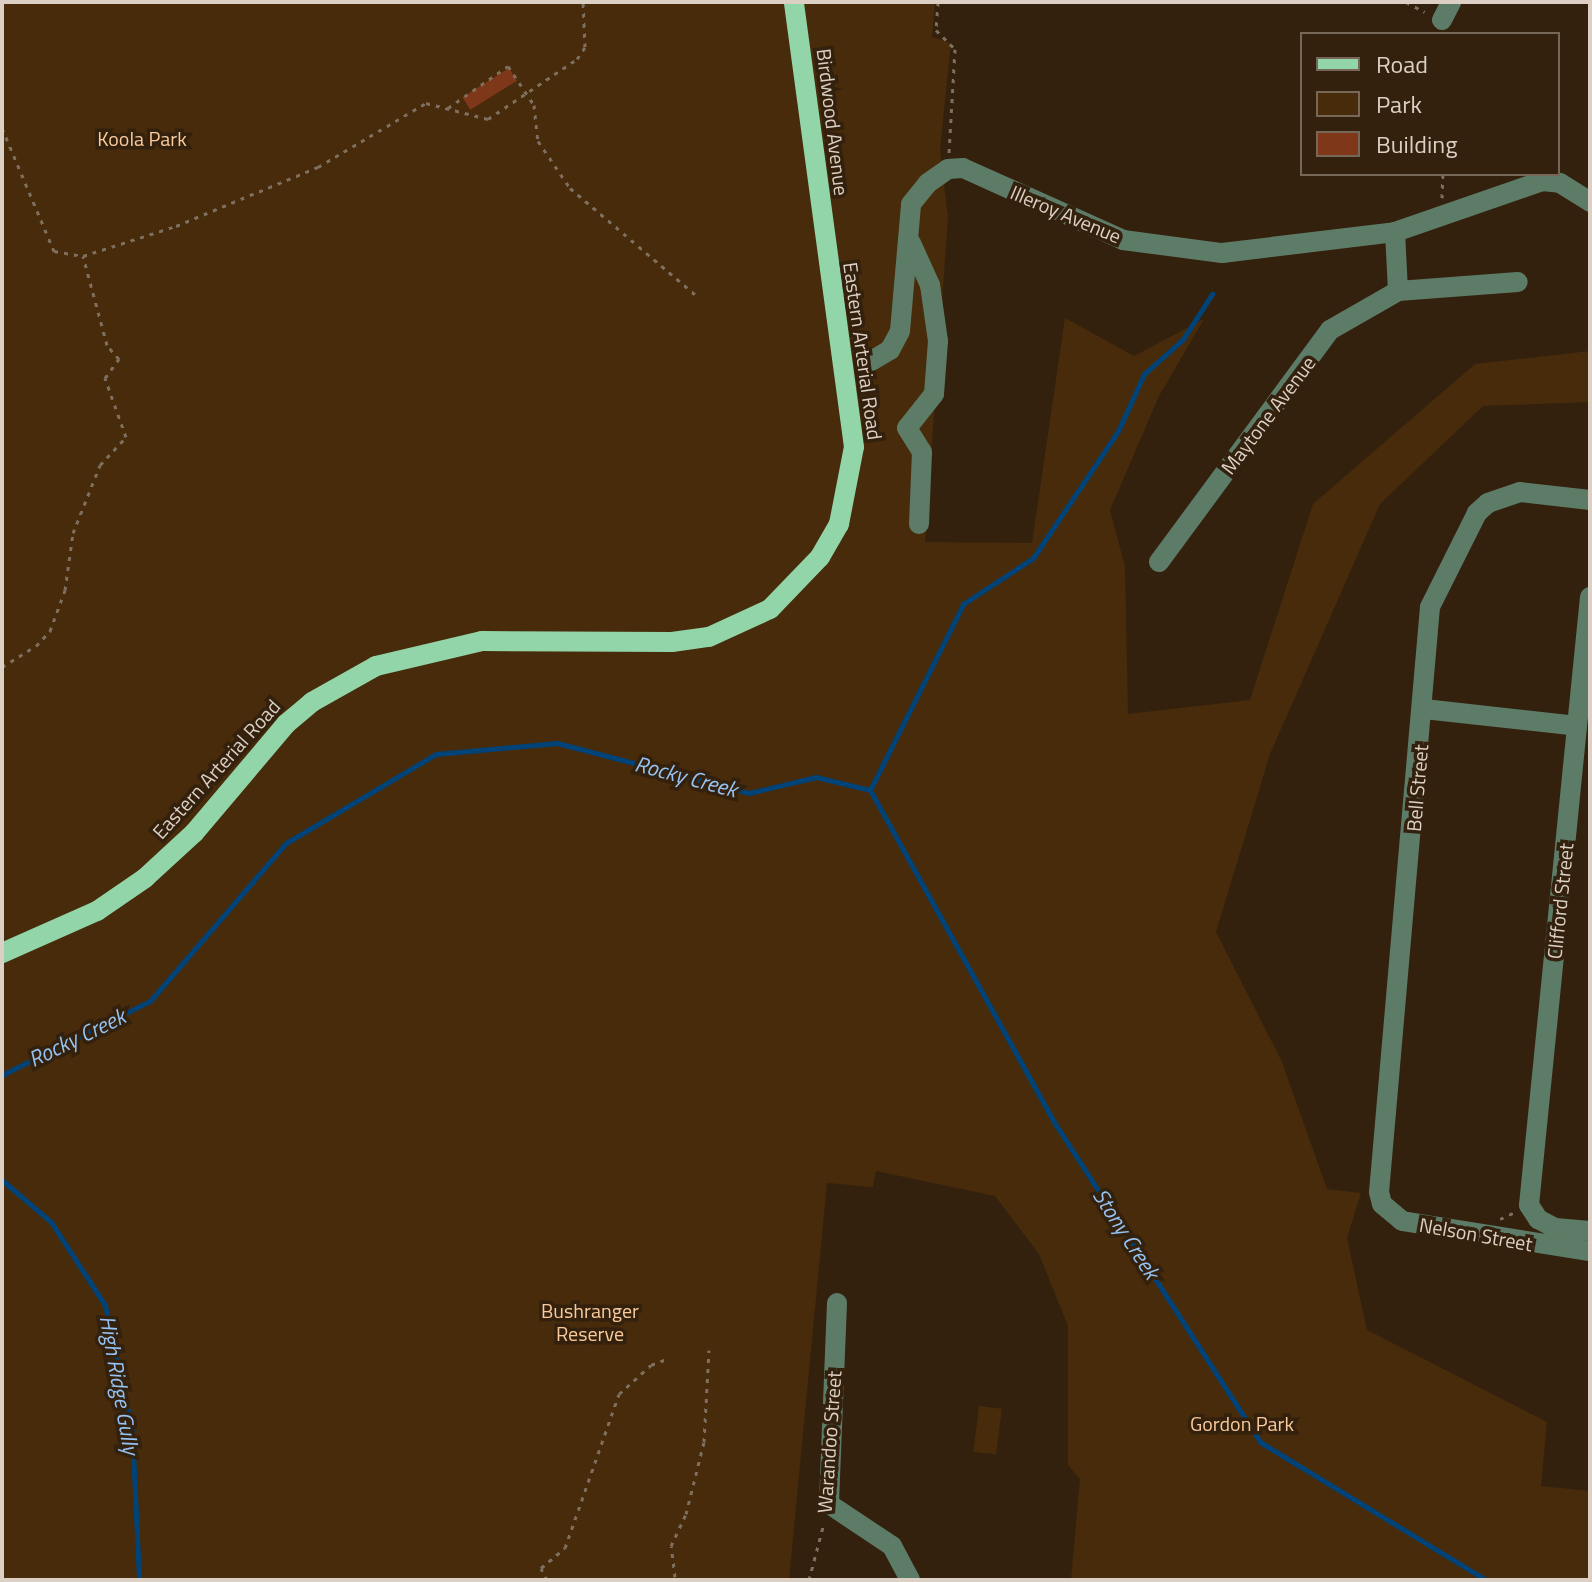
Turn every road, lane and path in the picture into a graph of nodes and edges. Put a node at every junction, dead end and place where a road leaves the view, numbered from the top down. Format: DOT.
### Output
graph roads {
  1 [pos="583,2"];
  2 [pos="794,2"];
  3 [pos="938,2"];
  4 [pos="1406,2"];
  5 [pos="1446,11"];
  6 [pos="526,93"];
  7 [pos="448,108"];
  8 [pos="2,128"];
  9 [pos="948,161"];
  10 [pos="1443,176"];
  11 [pos="1442,198"];
  12 [pos="1590,202"];
  13 [pos="1395,232"];
  14 [pos="908,236"];
  15 [pos="824,247"];
  16 [pos="83,256"];
  17 [pos="1518,282"];
  18 [pos="1398,291"];
  19 [pos="697,296"];
  20 [pos="868,363"];
  21 [pos="1590,500"];
  22 [pos="919,524"];
  23 [pos="1159,562"];
  24 [pos="1590,597"];
  25 [pos="2,667"];
  26 [pos="1424,709"];
  27 [pos="1577,726"];
  28 [pos="1582,752"];
  29 [pos="2,953"];
  30 [pos="1379,1192"];
  31 [pos="1529,1205"];
  32 [pos="1590,1231"];
  33 [pos="1590,1251"];
  34 [pos="837,1303"];
  35 [pos="709,1350"];
  36 [pos="669,1358"];
  37 [pos="829,1504"];
  38 [pos="675,1577"];
  39 [pos="547,1580"];
  40 [pos="809,1580"];
  41 [pos="910,1580"];
  1 -- 6 [label="path"];
  2 -- 15 [label="main road, Birdwood Avenue"];
  3 -- 9 [label="path"];
  4 -- 5 [label="path"];
  6 -- 7 [label="path"];
  6 -- 7 [label="path"];
  6 -- 19 [label="path"];
  7 -- 16 [label="path"];
  8 -- 16 [label="path"];
  10 -- 11 [label="path"];
  12 -- 13 [label="street, Illeroy Avenue"];
  13 -- 14 [label="street, Illeroy Avenue"];
  13 -- 18 [label="street"];
  14 -- 20 [label="street, Illeroy Avenue"];
  14 -- 22 [label="street"];
  15 -- 29 [label="main road, Eastern Arterial Road"];
  16 -- 25 [label="path"];
  17 -- 18 [label="street, Maytone Avenue"];
  18 -- 23 [label="street, Maytone Avenue"];
  21 -- 26 [label="street, Bell Street"];
  24 -- 27 [label="street, Clifford Street"];
  26 -- 27 [label="street"];
  26 -- 30 [label="street, Bell Street"];
  27 -- 28 [label="street, Clifford Street"];
  28 -- 31 [label="street, Clifford Street"];
  30 -- 33 [label="street, Nelson Street"];
  31 -- 32 [label="street, Nelson Street"];
  34 -- 37 [label="street, Warandoo Street"];
  35 -- 38 [label="path"];
  36 -- 39 [label="path"];
  37 -- 40 [label="path, Warandoo Street"];
  37 -- 41 [label="street"];
}
